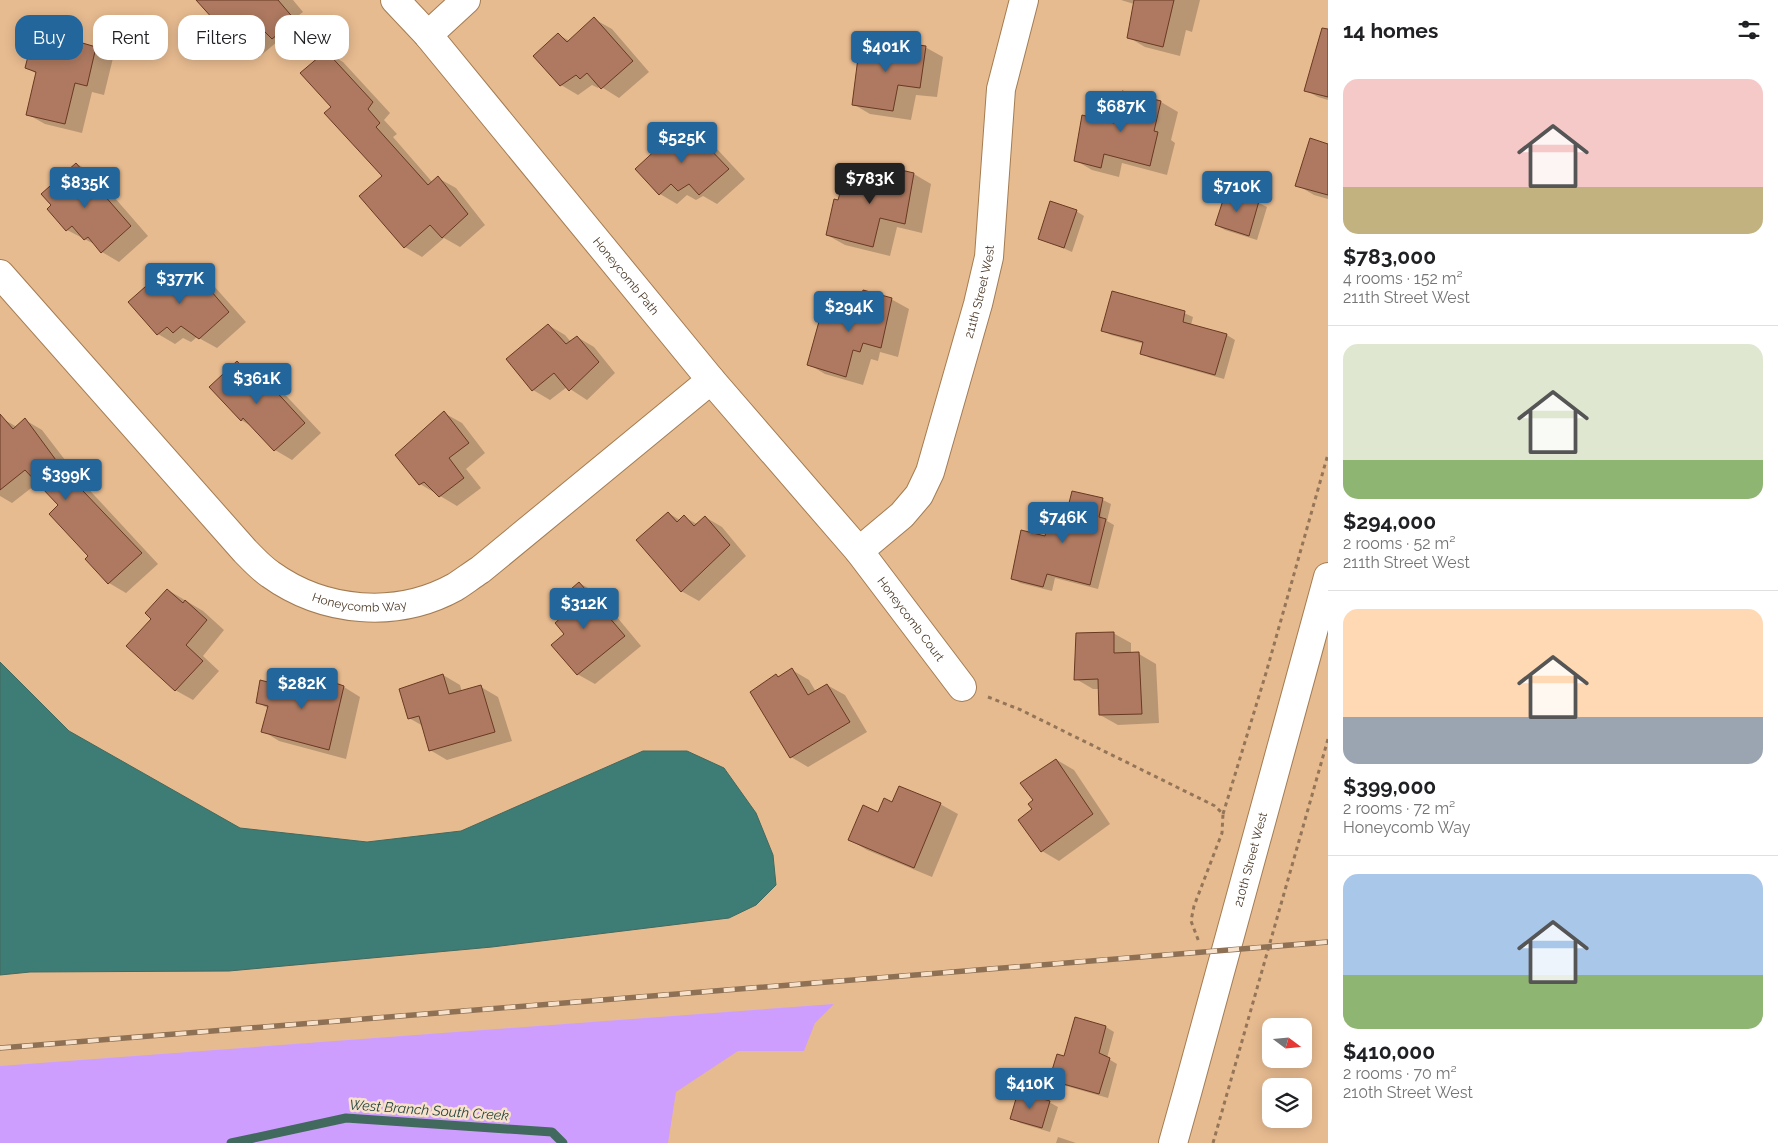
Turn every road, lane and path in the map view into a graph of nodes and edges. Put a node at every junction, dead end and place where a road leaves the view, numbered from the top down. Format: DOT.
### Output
graph roads {
  1 [pos="395,0"];
  2 [pos="466,0"];
  3 [pos="1024,0"];
  4 [pos="428,35"];
  5 [pos="0,274"];
  6 [pos="711,380"];
  7 [pos="1328,454"];
  8 [pos="859,551"];
  9 [pos="1328,577"];
  10 [pos="962,687"];
  11 [pos="1328,739"];
  12 [pos="1223,814"];
  13 [pos="1200,944"];
  14 [pos="1174,1143"];
  15 [pos="1213,1143"];
  1 -- 4 [label="street, Honeycomb Path"];
  2 -- 4 [label="street"];
  3 -- 8 [label="street, 211th Street West"];
  4 -- 6 [label="street, Honeycomb Path"];
  5 -- 6 [label="street, Honeycomb Way"];
  6 -- 8 [label="street, Honeycomb Path"];
  7 -- 12 [label="path"];
  8 -- 10 [label="street, Honeycomb Court"];
  9 -- 14 [label="street, 210th Street West"];
  10 -- 12 [label="path"];
  11 -- 15 [label="path"];
  12 -- 13 [label="path"];
}
